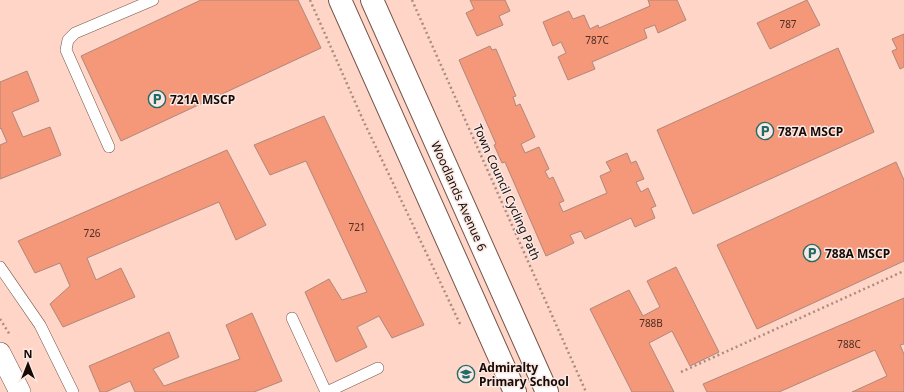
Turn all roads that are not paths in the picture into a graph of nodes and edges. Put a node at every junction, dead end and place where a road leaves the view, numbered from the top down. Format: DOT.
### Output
graph roads {
  1 [pos="153,0"];
  2 [pos="340,0"];
  3 [pos="372,0"];
  4 [pos="109,147"];
  5 [pos="0,267"];
  6 [pos="292,318"];
  7 [pos="0,353"];
  8 [pos="378,368"];
  9 [pos="20,392"];
  10 [pos="73,392"];
  11 [pos="326,392"];
  12 [pos="515,392"];
  13 [pos="548,392"];
  1 -- 4 [label="lane"];
  2 -- 12 [label="street"];
  3 -- 13 [label="street, Woodlands Avenue 6"];
  5 -- 10 [label="lane"];
  6 -- 11 [label="lane"];
  7 -- 9 [label="street"];
  8 -- 11 [label="lane"];
}
